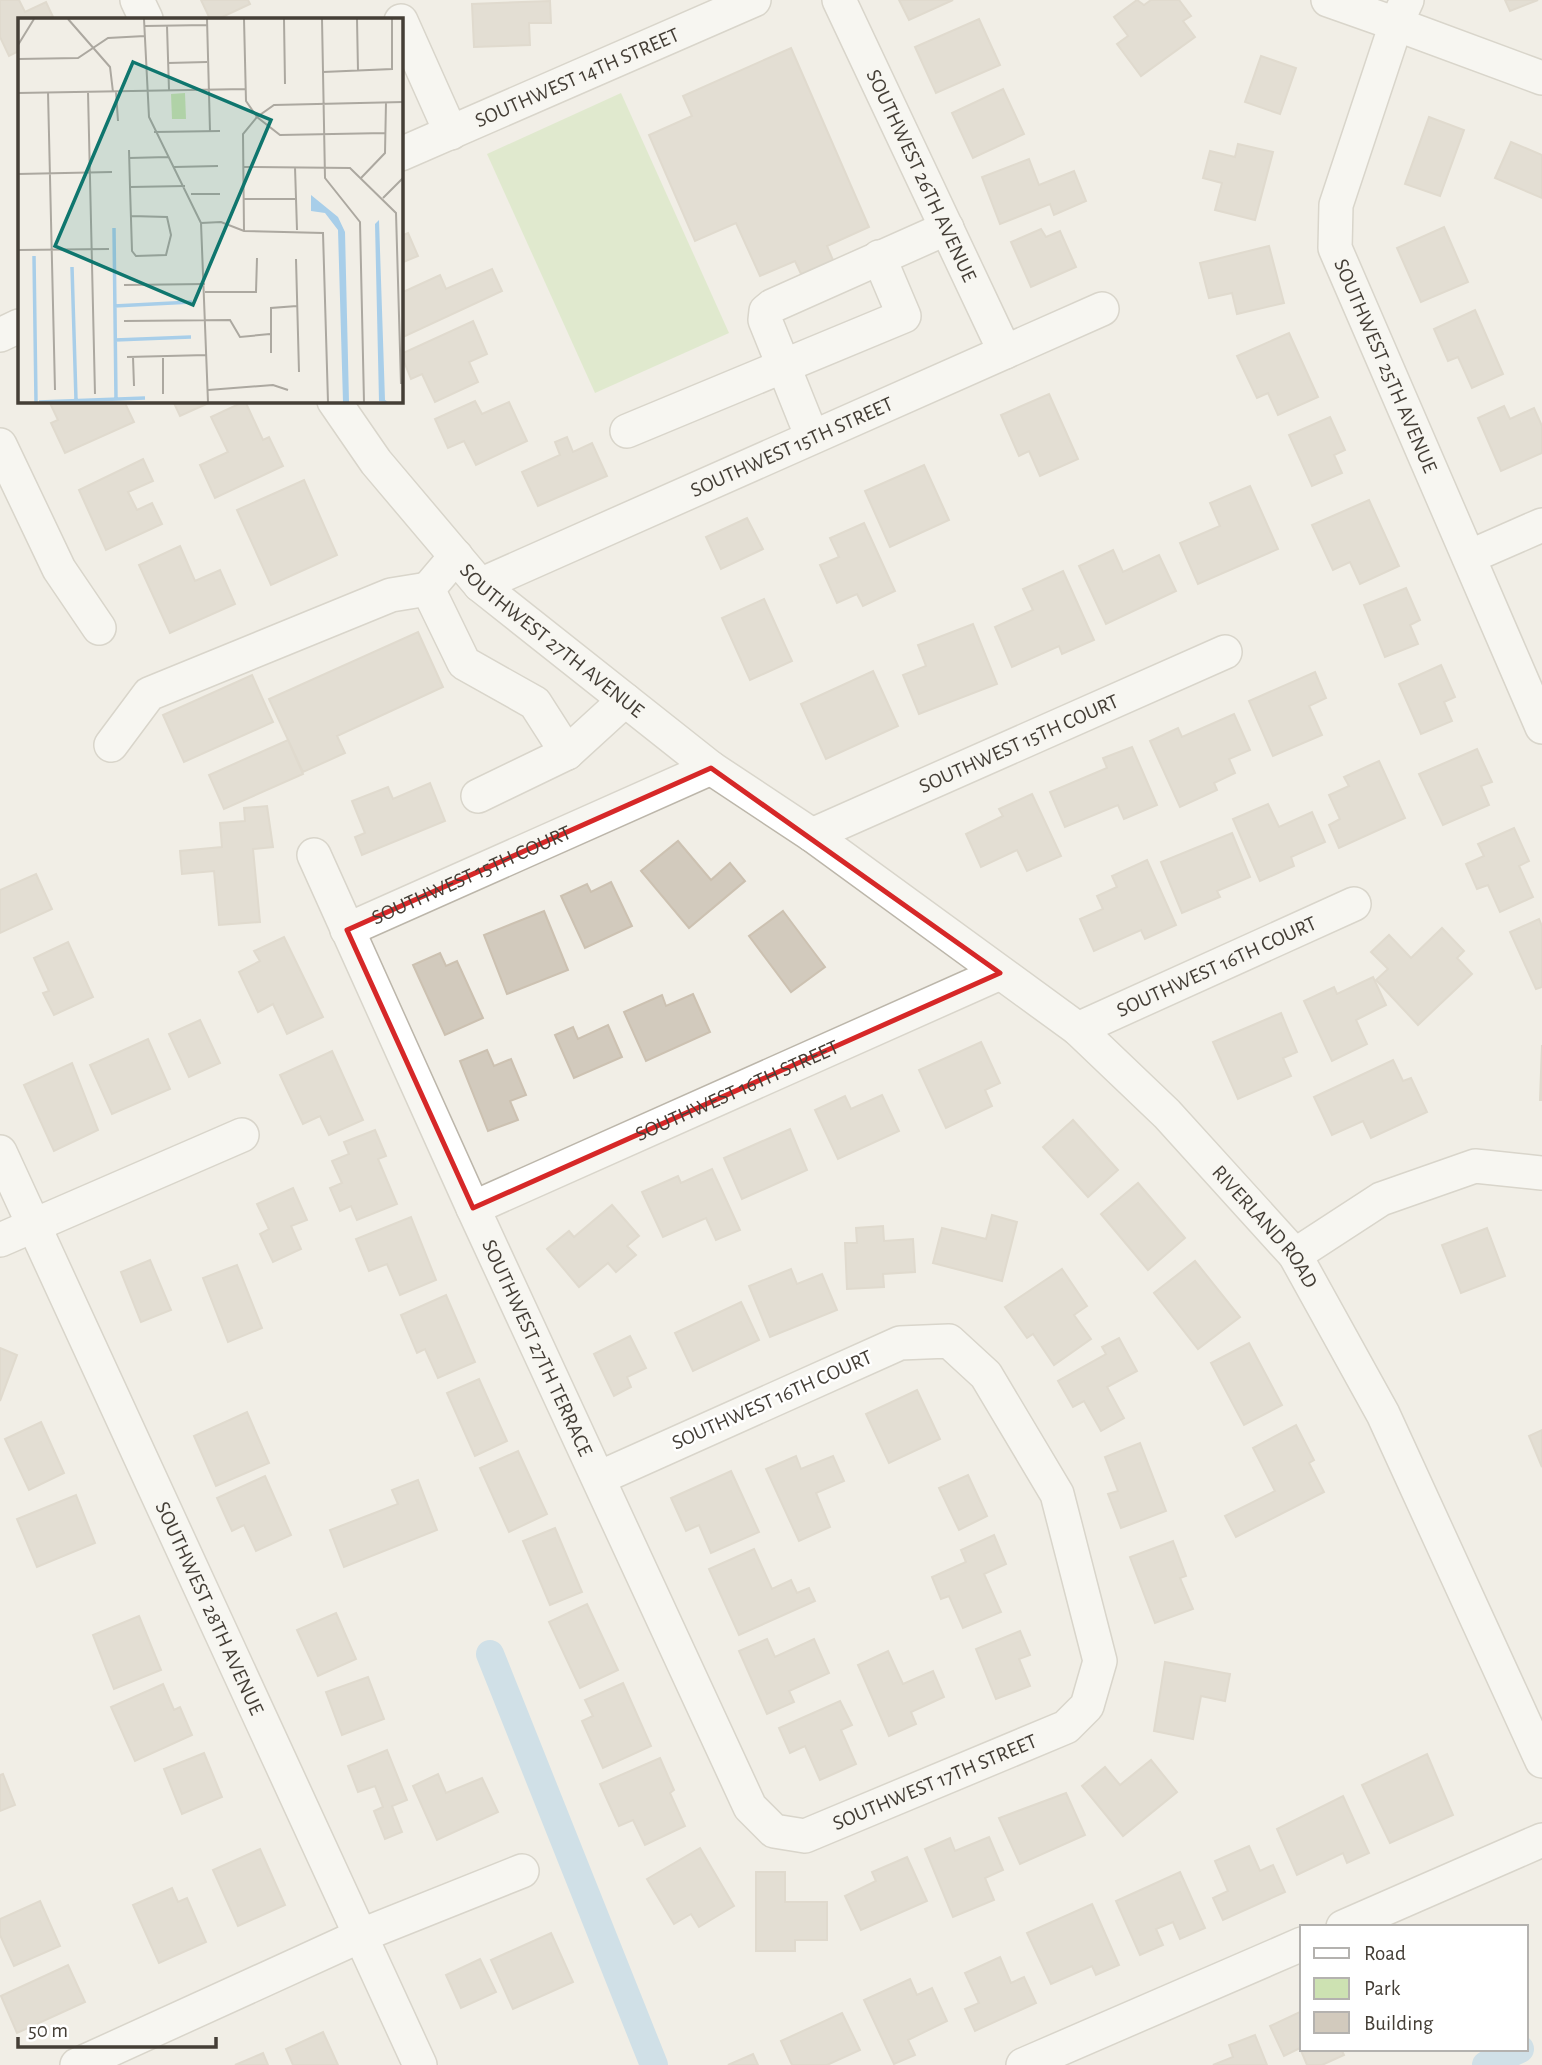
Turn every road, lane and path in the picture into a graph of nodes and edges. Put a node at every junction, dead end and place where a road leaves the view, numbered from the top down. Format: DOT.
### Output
graph roads {
  1 [pos="137,0"];
  2 [pos="391,0"];
  3 [pos="754,0"];
  4 [pos="839,0"];
  5 [pos="1328,0"];
  6 [pos="1401,12"];
  7 [pos="146,18"];
  8 [pos="399,18"];
  9 [pos="402,24"];
  10 [pos="1542,78"];
  11 [pos="451,133"];
  12 [pos="402,155"];
  13 [pos="947,228"];
  14 [pos="879,257"];
  15 [pos="1102,309"];
  16 [pos="18,326"];
  17 [pos="0,334"];
  18 [pos="1005,352"];
  19 [pos="784,366"];
  20 [pos="335,402"];
  21 [pos="627,431"];
  22 [pos="812,438"];
  23 [pos="0,445"];
  24 [pos="1542,525"];
  25 [pos="456,556"];
  26 [pos="1469,557"];
  27 [pos="480,585"];
  28 [pos="428,589"];
  29 [pos="99,628"];
  30 [pos="1226,652"];
  31 [pos="625,700"];
  32 [pos="1542,727"];
  33 [pos="111,745"];
  34 [pos="567,753"];
  35 [pos="711,768"];
  36 [pos="478,796"];
  37 [pos="812,835"];
  38 [pos="314,855"];
  39 [pos="1354,904"];
  40 [pos="347,929"];
  41 [pos="1000,973"];
  42 [pos="1078,1029"];
  43 [pos="242,1135"];
  44 [pos="0,1152"];
  45 [pos="1542,1173"];
  46 [pos="473,1208"];
  47 [pos="33,1225"];
  48 [pos="0,1240"];
  49 [pos="1295,1255"];
  50 [pos="599,1478"];
  51 [pos="1087,1706"];
  52 [pos="1542,1761"];
  53 [pos="774,1831"];
  54 [pos="1542,1840"];
  55 [pos="522,1871"];
  56 [pos="1348,1925"];
  57 [pos="362,1935"];
  58 [pos="1300,1945"];
  59 [pos="77,2065"];
  60 [pos="420,2065"];
  61 [pos="1023,2065"];
  1 -- 7 [label="street"];
  2 -- 8 [label="street"];
  3 -- 11 [label="street, SOUTHWEST 14TH STREET"];
  4 -- 13 [label="street, SOUTHWEST 26TH AVENUE"];
  5 -- 6 [label="street"];
  6 -- 10 [label="street"];
  6 -- 26 [label="street, SOUTHWEST 25TH AVENUE"];
  9 -- 11 [label="street"];
  11 -- 12 [label="street, SOUTHWEST 14TH STREET"];
  13 -- 14 [label="street"];
  13 -- 18 [label="street, SOUTHWEST 26TH AVENUE"];
  14 -- 19 [label="street"];
  14 -- 19 [label="street"];
  15 -- 18 [label="street, SOUTHWEST 15TH STREET"];
  16 -- 17 [label="street"];
  18 -- 22 [label="street, SOUTHWEST 15TH STREET"];
  19 -- 21 [label="street"];
  19 -- 22 [label="street"];
  20 -- 25 [label="street, SOUTHWEST 27TH AVENUE"];
  22 -- 27 [label="street, SOUTHWEST 15TH STREET"];
  23 -- 29 [label="street"];
  24 -- 26 [label="street"];
  25 -- 27 [label="street, SOUTHWEST 27TH AVENUE"];
  25 -- 28 [label="street"];
  26 -- 32 [label="street, SOUTHWEST 25TH AVENUE"];
  27 -- 31 [label="street, SOUTHWEST 27TH AVENUE"];
  28 -- 33 [label="street"];
  28 -- 34 [label="street"];
  30 -- 37 [label="street, SOUTHWEST 15TH COURT"];
  31 -- 34 [label="street"];
  31 -- 35 [label="street, SOUTHWEST 27TH AVENUE"];
  34 -- 36 [label="street"];
  35 -- 37 [label="street, SOUTHWEST 27TH AVENUE"];
  35 -- 40 [label="street, SOUTHWEST 15TH COURT"];
  37 -- 41 [label="street, RIVERLAND ROAD"];
  38 -- 40 [label="street, SOUTHWEST 27TH TERRACE"];
  39 -- 42 [label="street, SOUTHWEST 16TH COURT"];
  40 -- 46 [label="street, SOUTHWEST 27TH TERRACE"];
  41 -- 42 [label="street, RIVERLAND ROAD"];
  41 -- 46 [label="street, SOUTHWEST 16TH STREET"];
  42 -- 49 [label="street, RIVERLAND ROAD"];
  43 -- 47 [label="street"];
  44 -- 47 [label="street, SOUTHWEST 28TH AVENUE"];
  45 -- 49 [label="street"];
  46 -- 50 [label="street, SOUTHWEST 27TH TERRACE"];
  47 -- 48 [label="street"];
  47 -- 57 [label="street, SOUTHWEST 28TH AVENUE"];
  49 -- 52 [label="street, RIVERLAND ROAD"];
  50 -- 51 [label="street, SOUTHWEST 16TH COURT"];
  50 -- 53 [label="street, SOUTHWEST 27TH TERRACE"];
  51 -- 53 [label="street, SOUTHWEST 17TH STREET"];
  54 -- 56 [label="street"];
  55 -- 57 [label="street"];
  57 -- 59 [label="street"];
  57 -- 60 [label="street, SOUTHWEST 28TH AVENUE"];
  58 -- 61 [label="street"];
}
